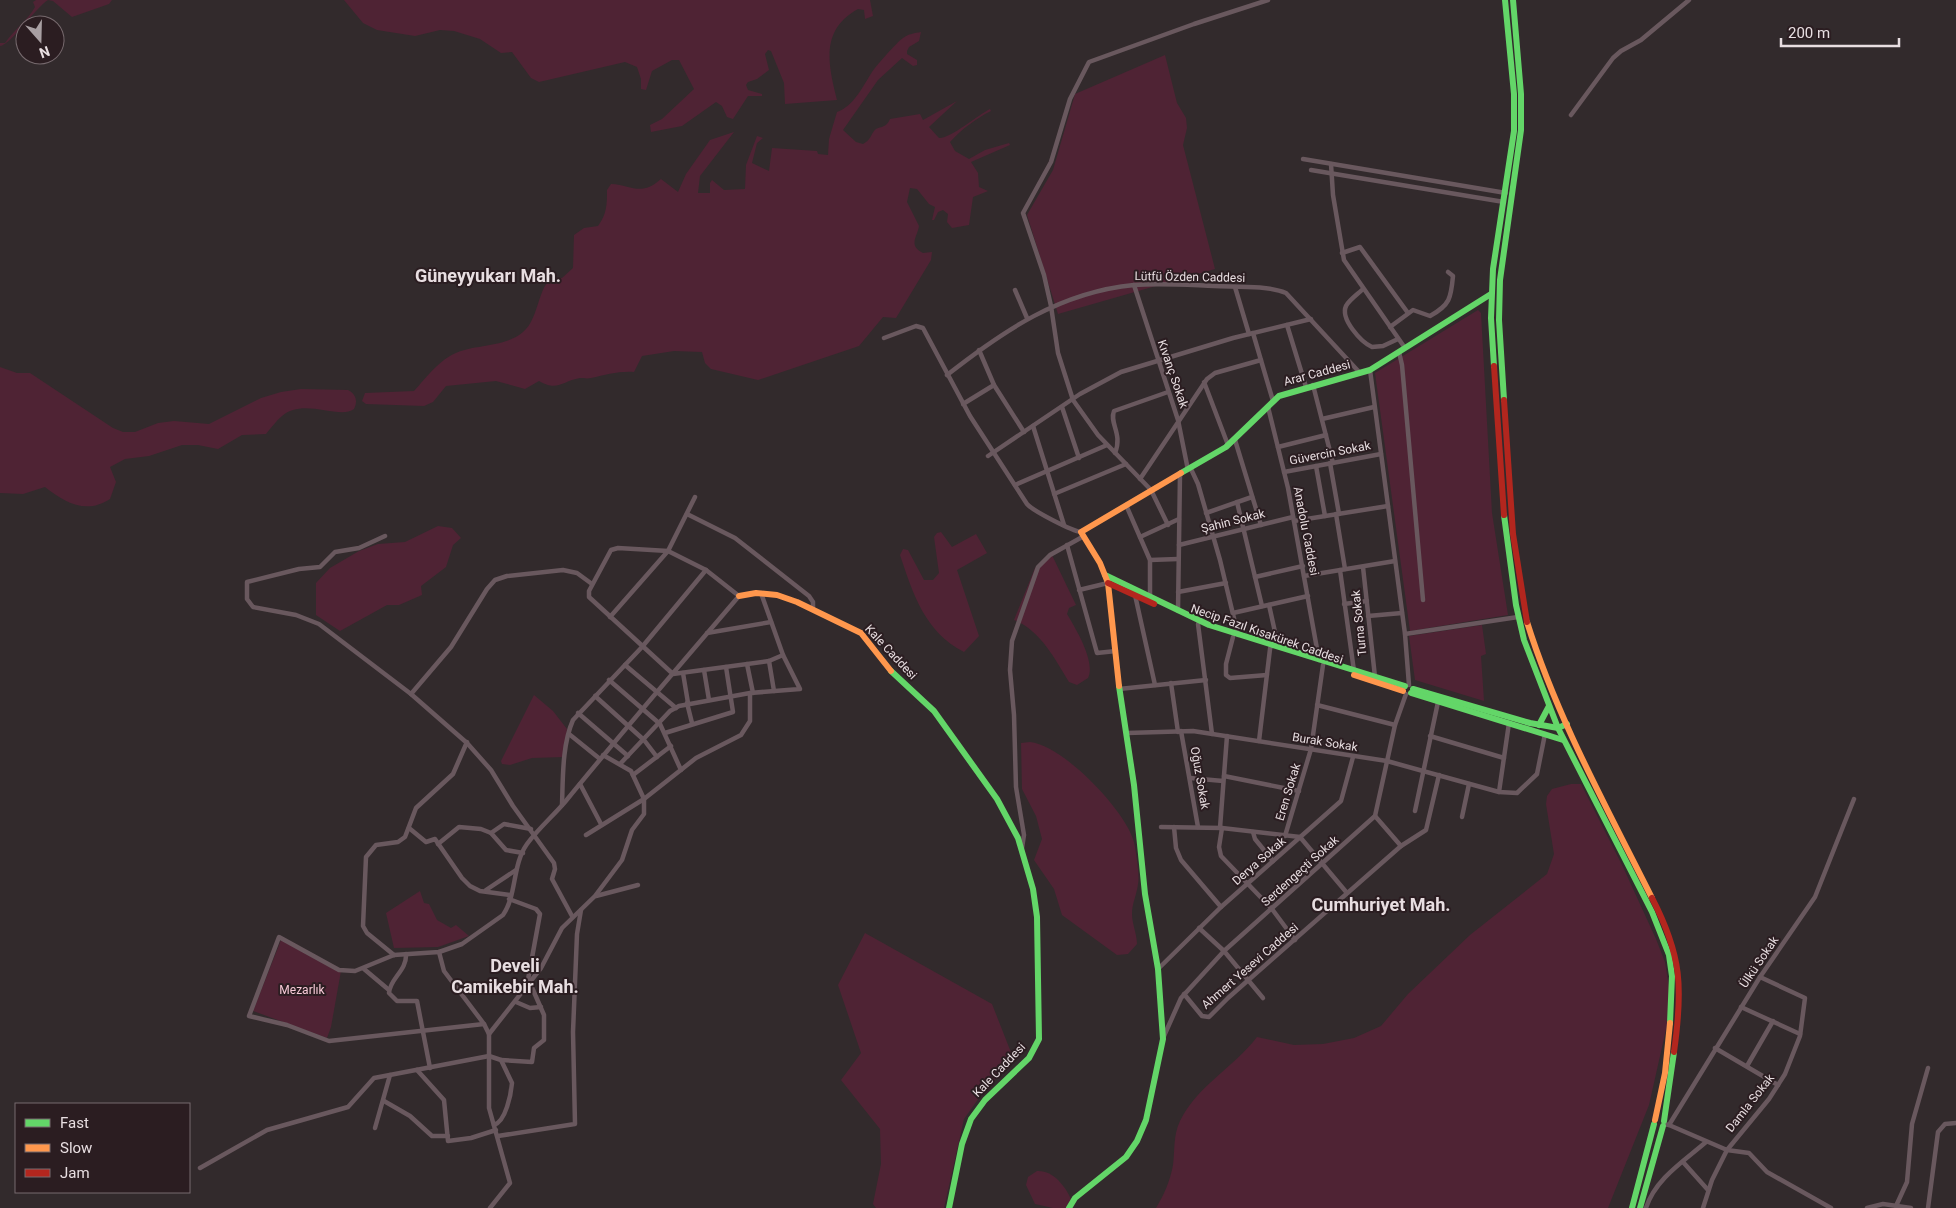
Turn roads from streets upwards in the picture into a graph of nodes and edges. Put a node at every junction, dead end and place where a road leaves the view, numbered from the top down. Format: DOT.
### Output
graph roads {
  1 [pos="1268,0"];
  2 [pos="1505,0"];
  3 [pos="1513,0"];
  4 [pos="1688,0"];
  5 [pos="1571,115"];
  6 [pos="1303,159"];
  7 [pos="1331,164"];
  8 [pos="1311,170"];
  9 [pos="1332,174"];
  10 [pos="1506,193"];
  11 [pos="1504,202"];
  12 [pos="1342,253"];
  13 [pos="1448,272"];
  14 [pos="1134,285"];
  15 [pos="1235,287"];
  16 [pos="1015,290"];
  17 [pos="1363,290"];
  18 [pos="1491,294"];
  19 [pos="1051,306"];
  20 [pos="1408,313"];
  21 [pos="1027,318"];
  22 [pos="1311,319"];
  23 [pos="1287,324"];
  24 [pos="1390,327"];
  25 [pos="1251,333"];
  26 [pos="884,338"];
  27 [pos="1398,339"];
  28 [pos="979,350"];
  29 [pos="1402,350"];
  30 [pos="1157,360"];
  31 [pos="1261,360"];
  32 [pos="1370,370"];
  33 [pos="1360,373"];
  34 [pos="947,375"];
  35 [pos="1204,382"];
  36 [pos="994,385"];
  37 [pos="1310,386"];
  38 [pos="1168,392"];
  39 [pos="1072,400"];
  40 [pos="1270,403"];
  41 [pos="963,404"];
  42 [pos="1374,406"];
  43 [pos="1062,407"];
  44 [pos="1322,418"];
  45 [pos="1178,420"];
  46 [pos="1033,426"];
  47 [pos="1024,432"];
  48 [pos="1326,435"];
  49 [pos="1235,440"];
  50 [pos="1107,445"];
  51 [pos="1228,445"];
  52 [pos="1278,447"];
  53 [pos="995,452"];
  54 [pos="1115,453"];
  55 [pos="1381,454"];
  56 [pos="988,456"];
  57 [pos="1079,458"];
  58 [pos="1331,463"];
  59 [pos="1126,464"];
  60 [pos="1316,466"];
  61 [pos="1189,469"];
  62 [pos="1048,471"];
  63 [pos="1284,472"];
  64 [pos="1180,474"];
  65 [pos="1140,479"];
  66 [pos="1016,485"];
  67 [pos="1151,490"];
  68 [pos="1054,494"];
  69 [pos="695,497"];
  70 [pos="1252,497"];
  71 [pos="1236,502"];
  72 [pos="1126,504"];
  73 [pos="1388,506"];
  74 [pos="1206,513"];
  75 [pos="687,514"];
  76 [pos="1337,514"];
  77 [pos="1325,516"];
  78 [pos="1179,519"];
  79 [pos="1294,519"];
  80 [pos="1064,525"];
  81 [pos="1168,525"];
  82 [pos="1261,525"];
  83 [pos="1243,529"];
  84 [pos="1082,534"];
  85 [pos="385,536"];
  86 [pos="1213,536"];
  87 [pos="1140,538"];
  88 [pos="1067,545"];
  89 [pos="1178,545"];
  90 [pos="668,551"];
  91 [pos="1178,559"];
  92 [pos="1150,560"];
  93 [pos="1395,561"];
  94 [pos="1303,566"];
  95 [pos="1363,566"];
  96 [pos="706,570"];
  97 [pos="1342,570"];
  98 [pos="1105,575"];
  99 [pos="1304,576"];
  100 [pos="1255,577"];
  101 [pos="1108,583"];
  102 [pos="1226,583"];
  103 [pos="592,584"];
  104 [pos="1079,590"];
  105 [pos="1178,592"];
  106 [pos="761,593"];
  107 [pos="1135,595"];
  108 [pos="739,596"];
  109 [pos="1308,596"];
  110 [pos="1150,598"];
  111 [pos="1423,600"];
  112 [pos="1367,601"];
  113 [pos="1344,604"];
  114 [pos="1269,605"];
  115 [pos="1262,606"];
  116 [pos="813,609"];
  117 [pos="1178,612"];
  118 [pos="1233,613"];
  119 [pos="1402,613"];
  120 [pos="610,616"];
  121 [pos="1368,616"];
  122 [pos="1518,617"];
  123 [pos="771,622"];
  124 [pos="1198,624"];
  125 [pos="707,633"];
  126 [pos="1406,634"];
  127 [pos="1235,636"];
  128 [pos="642,647"];
  129 [pos="1271,647"];
  130 [pos="1116,651"];
  131 [pos="783,655"];
  132 [pos="769,661"];
  133 [pos="1321,663"];
  134 [pos="625,664"];
  135 [pos="748,664"];
  136 [pos="726,667"];
  137 [pos="704,670"];
  138 [pos="1354,671"];
  139 [pos="683,672"];
  140 [pos="673,674"];
  141 [pos="1267,675"];
  142 [pos="1375,677"];
  143 [pos="610,680"];
  144 [pos="1206,680"];
  145 [pos="1171,683"];
  146 [pos="1155,685"];
  147 [pos="1119,689"];
  148 [pos="1408,690"];
  149 [pos="656,691"];
  150 [pos="774,692"];
  151 [pos="752,693"];
  152 [pos="411,694"];
  153 [pos="595,696"];
  154 [pos="732,696"];
  155 [pos="709,700"];
  156 [pos="1438,702"];
  157 [pos="688,703"];
  158 [pos="1317,705"];
  159 [pos="1549,706"];
  160 [pos="642,708"];
  161 [pos="676,708"];
  162 [pos="578,713"];
  163 [pos="692,723"];
  164 [pos="1509,723"];
  165 [pos="660,724"];
  166 [pos="1539,724"];
  167 [pos="1567,724"];
  168 [pos="627,725"];
  169 [pos="1395,726"];
  170 [pos="1558,728"];
  171 [pos="1180,732"];
  172 [pos="665,733"];
  173 [pos="569,734"];
  174 [pos="1127,734"];
  175 [pos="1212,734"];
  176 [pos="1545,734"];
  177 [pos="1227,736"];
  178 [pos="1430,736"];
  179 [pos="1572,736"];
  180 [pos="644,740"];
  181 [pos="1563,740"];
  182 [pos="1259,741"];
  183 [pos="467,742"];
  184 [pos="613,743"];
  185 [pos="671,746"];
  186 [pos="1311,749"];
  187 [pos="628,756"];
  188 [pos="601,757"];
  189 [pos="657,757"];
  190 [pos="1353,757"];
  191 [pos="1504,758"];
  192 [pos="1386,761"];
  193 [pos="620,764"];
  194 [pos="681,770"];
  195 [pos="1422,770"];
  196 [pos="633,775"];
  197 [pos="1440,775"];
  198 [pos="1190,778"];
  199 [pos="1223,779"];
  200 [pos="580,784"];
  201 [pos="1469,784"];
  202 [pos="1299,791"];
  203 [pos="1499,792"];
  204 [pos="644,798"];
  205 [pos="1854,799"];
  206 [pos="562,806"];
  207 [pos="1415,811"];
  208 [pos="1375,816"];
  209 [pos="1462,817"];
  210 [pos="601,824"];
  211 [pos="1161,827"];
  212 [pos="1174,827"];
  213 [pos="1198,827"];
  214 [pos="409,828"];
  215 [pos="1221,828"];
  216 [pos="531,829"];
  217 [pos="1253,832"];
  218 [pos="491,833"];
  219 [pos="536,835"];
  220 [pos="586,835"];
  221 [pos="1285,836"];
  222 [pos="1300,838"];
  223 [pos="438,844"];
  224 [pos="1401,846"];
  225 [pos="1022,848"];
  226 [pos="522,853"];
  227 [pos="1273,861"];
  228 [pos="1324,863"];
  229 [pos="516,870"];
  230 [pos="638,885"];
  231 [pos="1246,885"];
  232 [pos="486,890"];
  233 [pos="1347,893"];
  234 [pos="595,896"];
  235 [pos="510,897"];
  236 [pos="1221,907"];
  237 [pos="1272,909"];
  238 [pos="581,910"];
  239 [pos="572,916"];
  240 [pos="1200,928"];
  241 [pos="1295,940"];
  242 [pos="1224,951"];
  243 [pos="439,952"];
  244 [pos="406,954"];
  245 [pos="394,955"];
  246 [pos="364,969"];
  247 [pos="1158,969"];
  248 [pos="1760,976"];
  249 [pos="1248,980"];
  250 [pos="530,983"];
  251 [pos="526,989"];
  252 [pos="389,990"];
  253 [pos="1184,994"];
  254 [pos="1263,998"];
  255 [pos="516,1002"];
  256 [pos="1741,1006"];
  257 [pos="541,1007"];
  258 [pos="1773,1021"];
  259 [pos="484,1024"];
  260 [pos="422,1031"];
  261 [pos="489,1034"];
  262 [pos="1800,1034"];
  263 [pos="1163,1039"];
  264 [pos="1715,1048"];
  265 [pos="489,1056"];
  266 [pos="501,1060"];
  267 [pos="1746,1066"];
  268 [pos="430,1068"];
  269 [pos="1928,1068"];
  270 [pos="417,1070"];
  271 [pos="390,1075"];
  272 [pos="1778,1085"];
  273 [pos="384,1101"];
  274 [pos="1655,1122"];
  275 [pos="1956,1123"];
  276 [pos="1665,1124"];
  277 [pos="375,1128"];
  278 [pos="495,1128"];
  279 [pos="448,1136"];
  280 [pos="498,1136"];
  281 [pos="1706,1142"];
  282 [pos="1727,1150"];
  283 [pos="1683,1162"];
  284 [pos="200,1168"];
  285 [pos="1708,1190"];
  286 [pos="1896,1206"];
  287 [pos="490,1208"];
  288 [pos="949,1208"];
  289 [pos="1069,1208"];
  290 [pos="1632,1208"];
  291 [pos="1646,1208"];
  292 [pos="1703,1208"];
  293 [pos="1831,1208"];
  294 [pos="1867,1208"];
  295 [pos="1910,1208"];
  296 [pos="1928,1208"];
  1 -- 19 [label="street"];
  2 -- 10 [label="street"];
  3 -- 167 [label="street"];
  4 -- 5 [label="street"];
  6 -- 7 [label="street"];
  7 -- 9 [label="street"];
  7 -- 10 [label="street"];
  8 -- 9 [label="street"];
  9 -- 11 [label="street"];
  9 -- 12 [label="street"];
  10 -- 11 [label="street"];
  11 -- 18 [label="street"];
  12 -- 17 [label="street"];
  12 -- 20 [label="street"];
  13 -- 20 [label="street"];
  14 -- 15 [label="street, Lütfü Özden Caddesi"];
  14 -- 19 [label="street, Lütfü Özden Caddesi"];
  14 -- 30 [label="street, Kıvanç Sokak"];
  15 -- 22 [label="street, Lütfü Özden Caddesi"];
  15 -- 25 [label="street, Anadolu Caddesi"];
  16 -- 21 [label="street"];
  17 -- 24 [label="street"];
  17 -- 27 [label="street"];
  18 -- 29 [label="street, Arar Caddesi"];
  18 -- 122 [label="street"];
  19 -- 21 [label="street, Lütfü Özden Caddesi"];
  19 -- 39 [label="street"];
  20 -- 24 [label="street"];
  21 -- 28 [label="street, Lütfü Özden Caddesi"];
  22 -- 23 [label="street"];
  22 -- 33 [label="street, Lütfü Özden Caddesi"];
  23 -- 25 [label="street"];
  23 -- 37 [label="street"];
  24 -- 27 [label="street"];
  25 -- 30 [label="street"];
  25 -- 31 [label="street, Anadolu Caddesi"];
  26 -- 34 [label="street"];
  27 -- 29 [label="street"];
  28 -- 34 [label="street, Lütfü Özden Caddesi"];
  28 -- 36 [label="street"];
  29 -- 32 [label="street, Arar Caddesi"];
  29 -- 111 [label="street"];
  30 -- 38 [label="street, Kıvanç Sokak"];
  30 -- 39 [label="street"];
  31 -- 35 [label="street"];
  31 -- 40 [label="street, Anadolu Caddesi"];
  32 -- 33 [label="street, Arar Caddesi"];
  32 -- 42 [label="street"];
  33 -- 37 [label="street, Arar Caddesi"];
  34 -- 41 [label="street"];
  35 -- 45 [label="street"];
  35 -- 51 [label="street"];
  36 -- 41 [label="street"];
  36 -- 47 [label="street"];
  37 -- 40 [label="street, Arar Caddesi"];
  37 -- 44 [label="street"];
  38 -- 45 [label="street, Kıvanç Sokak"];
  38 -- 54 [label="street"];
  39 -- 43 [label="street"];
  39 -- 50 [label="street"];
  40 -- 49 [label="street, Arar Caddesi"];
  40 -- 52 [label="street, Anadolu Caddesi"];
  41 -- 53 [label="street"];
  42 -- 44 [label="street"];
  42 -- 55 [label="street"];
  43 -- 46 [label="street"];
  43 -- 57 [label="street"];
  44 -- 48 [label="street"];
  45 -- 61 [label="street, Kıvanç Sokak"];
  45 -- 65 [label="street"];
  46 -- 47 [label="street"];
  46 -- 62 [label="street"];
  47 -- 53 [label="street"];
  48 -- 52 [label="street"];
  48 -- 58 [label="street"];
  49 -- 51 [label="street, Arar Caddesi"];
  49 -- 70 [label="street"];
  50 -- 54 [label="street"];
  50 -- 57 [label="street"];
  51 -- 61 [label="street, Arar Caddesi"];
  52 -- 63 [label="street, Anadolu Caddesi"];
  53 -- 56 [label="street"];
  53 -- 66 [label="street"];
  54 -- 59 [label="street"];
  55 -- 58 [label="street, Güvercin Sokak"];
  55 -- 73 [label="street"];
  57 -- 62 [label="street"];
  58 -- 60 [label="street, Güvercin Sokak"];
  58 -- 76 [label="street"];
  59 -- 65 [label="street"];
  59 -- 68 [label="street"];
  60 -- 63 [label="street, Güvercin Sokak"];
  60 -- 77 [label="street"];
  61 -- 64 [label="street, Arar Caddesi"];
  61 -- 74 [label="street, Kıvanç Sokak"];
  62 -- 66 [label="street"];
  62 -- 68 [label="street"];
  63 -- 79 [label="street, Anadolu Caddesi"];
  64 -- 67 [label="street, Arar Caddesi"];
  64 -- 78 [label="street"];
  65 -- 67 [label="street"];
  66 -- 80 [label="street"];
  67 -- 72 [label="street, Arar Caddesi"];
  67 -- 81 [label="street"];
  68 -- 80 [label="street"];
  69 -- 75 [label="street"];
  70 -- 71 [label="street"];
  70 -- 82 [label="street"];
  71 -- 74 [label="street"];
  71 -- 83 [label="street"];
  72 -- 84 [label="street, Arar Caddesi"];
  72 -- 87 [label="street"];
  73 -- 76 [label="street, Şahin Sokak"];
  73 -- 93 [label="street"];
  74 -- 86 [label="street, Kıvanç Sokak"];
  75 -- 90 [label="street"];
  75 -- 116 [label="street"];
  76 -- 77 [label="street, Şahin Sokak"];
  76 -- 97 [label="street"];
  77 -- 79 [label="street, Şahin Sokak"];
  78 -- 81 [label="street"];
  78 -- 89 [label="street"];
  79 -- 82 [label="street, Şahin Sokak"];
  79 -- 94 [label="street, Anadolu Caddesi"];
  80 -- 84 [label="street"];
  81 -- 87 [label="street"];
  82 -- 83 [label="street, Şahin Sokak"];
  83 -- 86 [label="street, Şahin Sokak"];
  83 -- 100 [label="street"];
  84 -- 88 [label="street"];
  84 -- 98 [label="street"];
  85 -- 152 [label="street"];
  86 -- 89 [label="street, Şahin Sokak"];
  86 -- 102 [label="street, Kıvanç Sokak"];
  87 -- 92 [label="street"];
  88 -- 104 [label="street"];
  88 -- 225 [label="street"];
  89 -- 91 [label="street"];
  90 -- 96 [label="street"];
  90 -- 103 [label="street"];
  90 -- 120 [label="street"];
  91 -- 92 [label="street"];
  91 -- 105 [label="street"];
  92 -- 110 [label="street"];
  93 -- 95 [label="street"];
  93 -- 119 [label="street"];
  94 -- 99 [label="street, Anadolu Caddesi"];
  94 -- 100 [label="street"];
  95 -- 97 [label="street"];
  95 -- 112 [label="street, Turna Sokak"];
  96 -- 108 [label="street"];
  96 -- 128 [label="street"];
  97 -- 99 [label="street"];
  97 -- 113 [label="street"];
  98 -- 101 [label="street"];
  98 -- 110 [label="street, Necip Fazıl Kısakürek Caddesi"];
  99 -- 109 [label="street, Anadolu Caddesi"];
  100 -- 115 [label="street"];
  101 -- 104 [label="street"];
  101 -- 107 [label="street, Necip Fazıl Kısakürek Caddesi"];
  101 -- 130 [label="street"];
  102 -- 105 [label="street"];
  102 -- 118 [label="street, Kıvanç Sokak"];
  103 -- 120 [label="street"];
  103 -- 152 [label="street"];
  104 -- 130 [label="street"];
  105 -- 117 [label="street"];
  106 -- 108 [label="street, Kale Caddesi"];
  106 -- 116 [label="street, Kale Caddesi"];
  106 -- 123 [label="street"];
  107 -- 124 [label="street, Necip Fazıl Kısakürek Caddesi"];
  107 -- 146 [label="street"];
  108 -- 125 [label="street"];
  109 -- 114 [label="street"];
  109 -- 133 [label="street, Anadolu Caddesi"];
  110 -- 117 [label="street, Necip Fazıl Kısakürek Caddesi"];
  112 -- 113 [label="street"];
  112 -- 121 [label="street, Turna Sokak"];
  113 -- 138 [label="street"];
  114 -- 115 [label="street"];
  114 -- 129 [label="street"];
  115 -- 118 [label="street"];
  116 -- 225 [label="street, Kale Caddesi"];
  117 -- 127 [label="street, Necip Fazıl Kısakürek Caddesi"];
  118 -- 127 [label="street, Kıvanç Sokak"];
  119 -- 121 [label="street"];
  119 -- 126 [label="street"];
  120 -- 128 [label="street"];
  121 -- 142 [label="street, Turna Sokak"];
  122 -- 126 [label="street"];
  122 -- 159 [label="street"];
  123 -- 125 [label="street"];
  123 -- 131 [label="street"];
  124 -- 127 [label="street, Necip Fazıl Kısakürek Caddesi"];
  124 -- 144 [label="street"];
  125 -- 140 [label="street"];
  126 -- 148 [label="street"];
  127 -- 129 [label="street, Necip Fazıl Kısakürek Caddesi"];
  127 -- 141 [label="street"];
  128 -- 134 [label="street"];
  128 -- 140 [label="street"];
  129 -- 133 [label="street, Necip Fazıl Kısakürek Caddesi"];
  129 -- 141 [label="street"];
  130 -- 147 [label="street"];
  131 -- 132 [label="street"];
  131 -- 150 [label="street"];
  132 -- 135 [label="street"];
  132 -- 150 [label="street"];
  133 -- 138 [label="street, Necip Fazıl Kısakürek Caddesi"];
  133 -- 148 [label="street, Necip Fazıl Kısakürek Caddesi"];
  133 -- 158 [label="street, Eren Sokak"];
  134 -- 143 [label="street"];
  134 -- 149 [label="street"];
  135 -- 136 [label="street"];
  135 -- 151 [label="street"];
  136 -- 137 [label="street"];
  136 -- 154 [label="street"];
  137 -- 139 [label="street"];
  137 -- 155 [label="street"];
  138 -- 142 [label="street, Necip Fazıl Kısakürek Caddesi"];
  139 -- 140 [label="street"];
  139 -- 157 [label="street"];
  140 -- 149 [label="street"];
  141 -- 182 [label="street"];
  142 -- 148 [label="street, Necip Fazıl Kısakürek Caddesi"];
  143 -- 153 [label="street"];
  143 -- 160 [label="street"];
  144 -- 145 [label="street"];
  144 -- 175 [label="street"];
  145 -- 146 [label="street"];
  145 -- 171 [label="street, Oğuz Sokak"];
  146 -- 147 [label="street"];
  147 -- 174 [label="street"];
  148 -- 156 [label="street, Necip Fazıl Kısakürek Caddesi"];
  148 -- 166 [label="street, Necip Fazıl Kısakürek Caddesi"];
  148 -- 169 [label="street"];
  149 -- 160 [label="street"];
  149 -- 161 [label="street"];
  150 -- 151 [label="street"];
  151 -- 154 [label="street"];
  151 -- 194 [label="street"];
  152 -- 183 [label="street"];
  153 -- 162 [label="street"];
  153 -- 168 [label="street"];
  154 -- 155 [label="street"];
  154 -- 163 [label="street"];
  155 -- 157 [label="street"];
  156 -- 164 [label="street, Necip Fazıl Kısakürek Caddesi"];
  156 -- 178 [label="street"];
  157 -- 161 [label="street"];
  157 -- 163 [label="street"];
  158 -- 169 [label="street"];
  158 -- 186 [label="street, Eren Sokak"];
  159 -- 166 [label="street"];
  159 -- 170 [label="street"];
  160 -- 165 [label="street"];
  160 -- 168 [label="street"];
  161 -- 165 [label="street"];
  162 -- 173 [label="street"];
  162 -- 184 [label="street"];
  163 -- 172 [label="street"];
  164 -- 176 [label="street, Necip Fazıl Kısakürek Caddesi"];
  164 -- 191 [label="street"];
  165 -- 172 [label="street"];
  165 -- 180 [label="street"];
  166 -- 170 [label="street, Necip Fazıl Kısakürek Caddesi"];
  167 -- 170 [label="street"];
  167 -- 179 [label="street"];
  168 -- 180 [label="street"];
  168 -- 184 [label="street"];
  169 -- 192 [label="street"];
  170 -- 181 [label="street"];
  171 -- 174 [label="street, Burak Sokak"];
  171 -- 175 [label="street, Burak Sokak"];
  171 -- 198 [label="street, Oğuz Sokak"];
  172 -- 185 [label="street"];
  173 -- 188 [label="street"];
  173 -- 206 [label="street"];
  174 -- 247 [label="street"];
  175 -- 177 [label="street, Burak Sokak"];
  176 -- 181 [label="street, Necip Fazıl Kısakürek Caddesi"];
  176 -- 203 [label="street, Burak Sokak"];
  177 -- 182 [label="street, Burak Sokak"];
  177 -- 199 [label="street"];
  178 -- 191 [label="street"];
  178 -- 195 [label="street"];
  179 -- 181 [label="street"];
  179 -- 276 [label="street"];
  180 -- 187 [label="street"];
  180 -- 189 [label="street"];
  181 -- 274 [label="street"];
  182 -- 186 [label="street, Burak Sokak"];
  183 -- 214 [label="street"];
  183 -- 216 [label="street"];
  184 -- 187 [label="street"];
  184 -- 188 [label="street"];
  185 -- 189 [label="street"];
  185 -- 194 [label="street"];
  186 -- 190 [label="street, Burak Sokak"];
  186 -- 202 [label="street, Eren Sokak"];
  187 -- 193 [label="street"];
  188 -- 193 [label="street"];
  188 -- 200 [label="street"];
  189 -- 196 [label="street"];
  190 -- 192 [label="street, Burak Sokak"];
  190 -- 222 [label="street, Derya Sokak"];
  191 -- 203 [label="street"];
  192 -- 195 [label="street, Burak Sokak"];
  192 -- 208 [label="street"];
  193 -- 196 [label="street"];
  194 -- 204 [label="street"];
  195 -- 197 [label="street, Burak Sokak"];
  195 -- 207 [label="street"];
  196 -- 204 [label="street"];
  197 -- 201 [label="street, Burak Sokak"];
  197 -- 224 [label="street, Ahmert Yesevi Caddesi"];
  198 -- 199 [label="street"];
  198 -- 213 [label="street, Oğuz Sokak"];
  199 -- 202 [label="street"];
  199 -- 215 [label="street"];
  200 -- 206 [label="street"];
  200 -- 210 [label="street"];
  201 -- 203 [label="street, Burak Sokak"];
  201 -- 209 [label="street"];
  202 -- 221 [label="street, Eren Sokak"];
  204 -- 210 [label="street"];
  204 -- 234 [label="street"];
  205 -- 248 [label="street, Ülkü Sokak"];
  206 -- 219 [label="street"];
  208 -- 224 [label="street"];
  208 -- 228 [label="street, Serdengeçti Sokak"];
  210 -- 220 [label="street"];
  211 -- 212 [label="street"];
  212 -- 213 [label="street"];
  212 -- 236 [label="street"];
  213 -- 215 [label="street"];
  214 -- 223 [label="street"];
  214 -- 245 [label="street"];
  215 -- 217 [label="street"];
  215 -- 231 [label="street"];
  216 -- 218 [label="street"];
  216 -- 219 [label="street"];
  217 -- 221 [label="street"];
  217 -- 227 [label="street"];
  218 -- 223 [label="street"];
  218 -- 226 [label="street"];
  219 -- 226 [label="street"];
  219 -- 239 [label="street"];
  221 -- 222 [label="street"];
  222 -- 227 [label="street, Derya Sokak"];
  222 -- 228 [label="street"];
  223 -- 232 [label="street"];
  224 -- 233 [label="street, Ahmert Yesevi Caddesi"];
  225 -- 288 [label="street, Kale Caddesi"];
  226 -- 229 [label="street"];
  227 -- 231 [label="street, Derya Sokak"];
  228 -- 233 [label="street"];
  228 -- 237 [label="street, Serdengeçti Sokak"];
  229 -- 232 [label="street"];
  229 -- 235 [label="street"];
  230 -- 234 [label="street"];
  231 -- 236 [label="street, Derya Sokak"];
  231 -- 237 [label="street"];
  232 -- 235 [label="street"];
  233 -- 241 [label="street, Ahmert Yesevi Caddesi"];
  234 -- 238 [label="street"];
  235 -- 243 [label="street"];
  235 -- 251 [label="street"];
  236 -- 240 [label="street, Derya Sokak"];
  237 -- 241 [label="street"];
  237 -- 242 [label="street, Serdengeçti Sokak"];
  238 -- 239 [label="street"];
  238 -- 280 [label="street"];
  239 -- 250 [label="street"];
  240 -- 242 [label="street"];
  240 -- 247 [label="street, Derya Sokak"];
  241 -- 249 [label="street, Ahmert Yesevi Caddesi"];
  242 -- 249 [label="street"];
  242 -- 253 [label="street, Serdengeçti Sokak"];
  243 -- 244 [label="street"];
  243 -- 259 [label="street"];
  244 -- 245 [label="street"];
  244 -- 252 [label="street"];
  245 -- 246 [label="street"];
  246 -- 252 [label="street"];
  246 -- 260 [label="street"];
  247 -- 263 [label="street"];
  248 -- 256 [label="street, Ülkü Sokak"];
  248 -- 262 [label="street, Damla Sokak"];
  249 -- 253 [label="street, Ahmert Yesevi Caddesi"];
  249 -- 254 [label="street"];
  250 -- 251 [label="street"];
  250 -- 257 [label="street"];
  251 -- 255 [label="street"];
  252 -- 260 [label="street"];
  253 -- 263 [label="street, Serdengeçti Sokak"];
  255 -- 257 [label="street"];
  255 -- 261 [label="street"];
  256 -- 258 [label="street"];
  256 -- 264 [label="street, Ülkü Sokak"];
  257 -- 266 [label="street"];
  258 -- 262 [label="street"];
  258 -- 267 [label="street"];
  259 -- 260 [label="street"];
  259 -- 261 [label="street"];
  260 -- 268 [label="street"];
  261 -- 265 [label="street"];
  262 -- 272 [label="street, Damla Sokak"];
  263 -- 289 [label="street"];
  264 -- 267 [label="street"];
  264 -- 276 [label="street, Ülkü Sokak"];
  265 -- 266 [label="street"];
  265 -- 268 [label="street"];
  265 -- 278 [label="street"];
  266 -- 278 [label="street"];
  267 -- 272 [label="street"];
  268 -- 270 [label="street"];
  269 -- 286 [label="street"];
  270 -- 271 [label="street"];
  270 -- 279 [label="street"];
  271 -- 273 [label="street"];
  271 -- 284 [label="street"];
  272 -- 282 [label="street, Damla Sokak"];
  273 -- 277 [label="street"];
  273 -- 279 [label="street"];
  274 -- 276 [label="street"];
  274 -- 290 [label="street"];
  275 -- 296 [label="street"];
  276 -- 281 [label="street"];
  276 -- 291 [label="street"];
  278 -- 279 [label="street"];
  278 -- 280 [label="street"];
  280 -- 287 [label="street"];
  281 -- 282 [label="street"];
  281 -- 283 [label="street"];
  282 -- 285 [label="street, Damla Sokak"];
  282 -- 293 [label="street"];
  283 -- 285 [label="street"];
  283 -- 291 [label="street"];
  285 -- 292 [label="street, Damla Sokak"];
  286 -- 294 [label="street"];
  286 -- 295 [label="street"];
}
